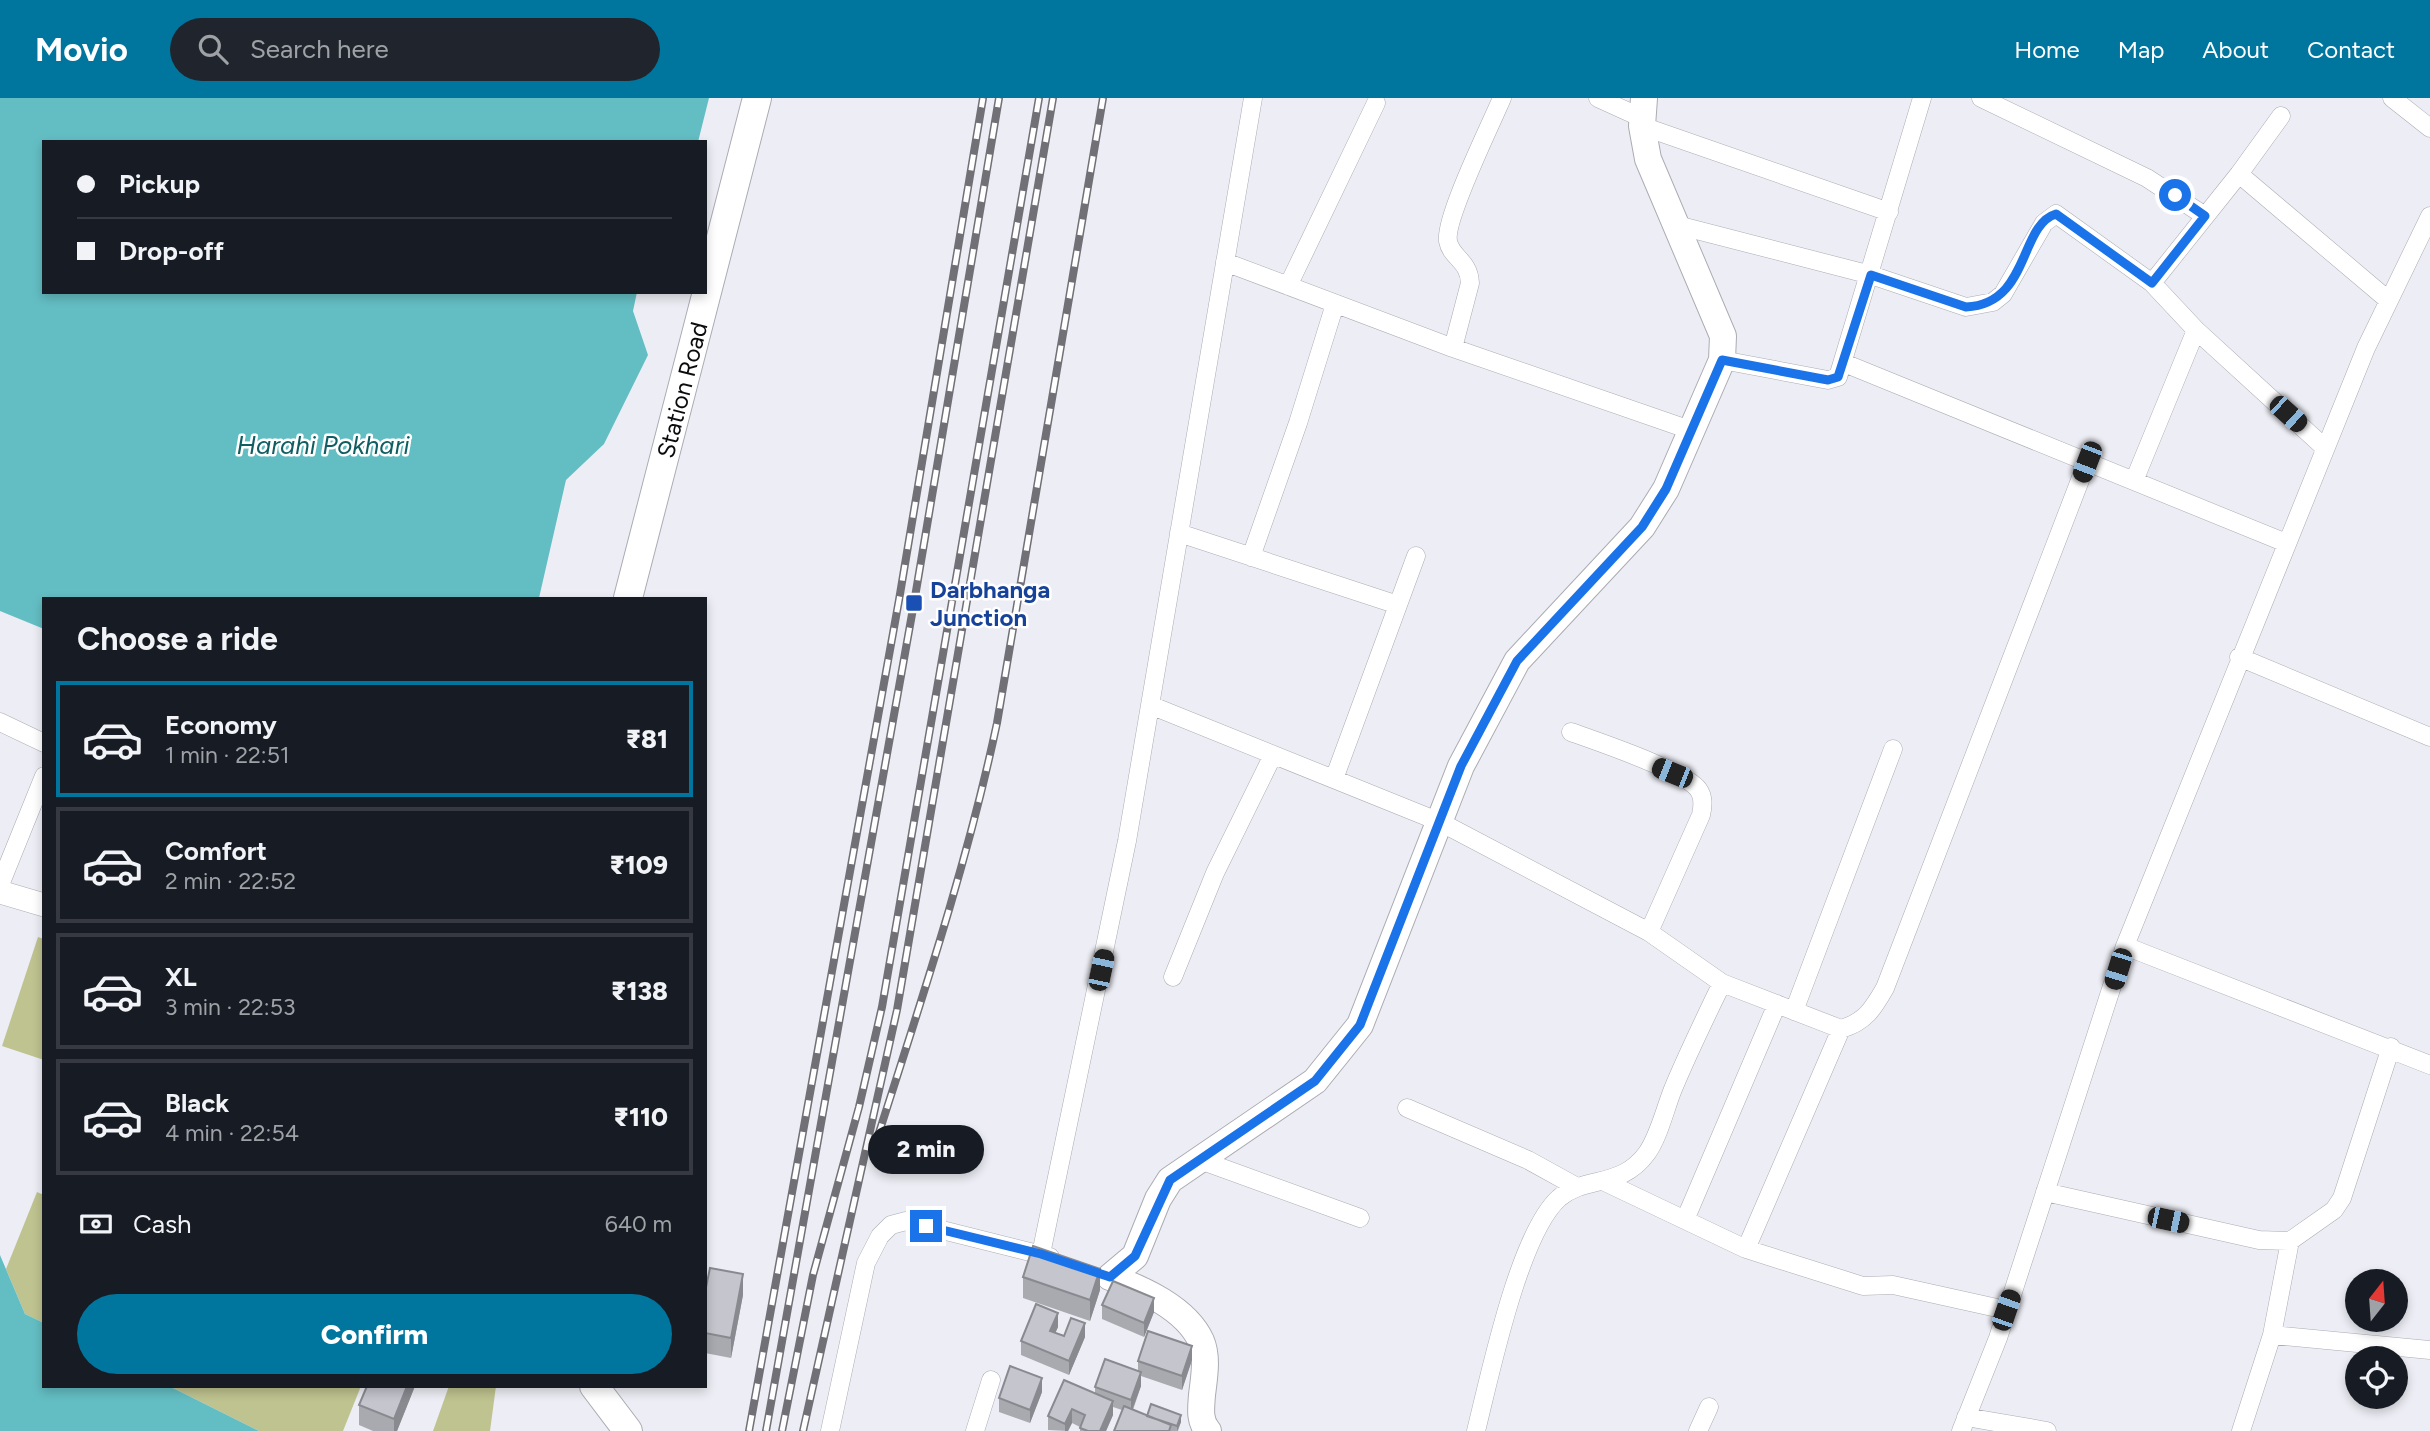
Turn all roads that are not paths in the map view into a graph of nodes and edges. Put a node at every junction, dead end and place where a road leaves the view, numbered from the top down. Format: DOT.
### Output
graph roads {
  1 [pos="757,98"];
  2 [pos="1253,98"];
  3 [pos="1502,98"];
  4 [pos="1598,98"];
  5 [pos="1922,98"];
  6 [pos="1981,98"];
  7 [pos="2392,98"];
  8 [pos="1376,103"];
  9 [pos="1643,114"];
  10 [pos="2281,116"];
  11 [pos="2430,128"];
  12 [pos="2239,174"];
  13 [pos="1889,212"];
  14 [pos="2205,216"];
  15 [pos="2430,216"];
  16 [pos="1677,225"];
  17 [pos="1225,262"];
  18 [pos="1871,275"];
  19 [pos="2152,283"];
  20 [pos="1288,286"];
  21 [pos="707,292"];
  22 [pos="706,294"];
  23 [pos="2388,300"];
  24 [pos="1335,304"];
  25 [pos="2196,330"];
  26 [pos="1452,348"];
  27 [pos="1722,360"];
  28 [pos="1844,363"];
  29 [pos="1693,431"];
  30 [pos="2326,448"];
  31 [pos="2087,462"];
  32 [pos="2134,481"];
  33 [pos="1179,533"];
  34 [pos="2286,543"];
  35 [pos="1416,556"];
  36 [pos="1251,557"];
  37 [pos="628,597"];
  38 [pos="1398,605"];
  39 [pos="2239,657"];
  40 [pos="1150,705"];
  41 [pos="0,722"];
  42 [pos="1572,732"];
  43 [pos="2430,737"];
  44 [pos="42,742"];
  45 [pos="1893,749"];
  46 [pos="1273,755"];
  47 [pos="1334,779"];
  48 [pos="42,781"];
  49 [pos="1440,822"];
  50 [pos="0,885"];
  51 [pos="0,892"];
  52 [pos="42,904"];
  53 [pos="1649,932"];
  54 [pos="2125,946"];
  55 [pos="1173,977"];
  56 [pos="1722,983"];
  57 [pos="1786,1008"];
  58 [pos="1841,1029"];
  59 [pos="2391,1047"];
  60 [pos="2430,1065"];
  61 [pos="1408,1108"];
  62 [pos="1200,1160"];
  63 [pos="1605,1182"];
  64 [pos="1577,1187"];
  65 [pos="2046,1192"];
  66 [pos="1360,1218"];
  67 [pos="1685,1220"];
  68 [pos="2290,1241"];
  69 [pos="1746,1249"];
  70 [pos="1041,1254"];
  71 [pos="1135,1256"];
  72 [pos="1064,1262"];
  73 [pos="1141,1289"];
  74 [pos="2006,1310"];
  75 [pos="2272,1335"];
  76 [pos="2430,1350"];
  77 [pos="991,1380"];
  78 [pos="596,1388"];
  79 [pos="1709,1407"];
  80 [pos="1964,1424"];
  81 [pos="1204,1429"];
  82 [pos="628,1431"];
  83 [pos="830,1431"];
  84 [pos="975,1431"];
  85 [pos="1476,1431"];
  86 [pos="1698,1431"];
  87 [pos="2047,1431"];
  88 [pos="2241,1431"];
  1 -- 21 [label="main road, Station Road"];
  2 -- 17 [label="street"];
  3 -- 26 [label="street"];
  4 -- 9 [label="street"];
  5 -- 13 [label="street"];
  6 -- 14 [label="street"];
  7 -- 11 [label="street"];
  8 -- 20 [label="street"];
  9 -- 13 [label="street"];
  9 -- 16 [label="main road"];
  10 -- 12 [label="street"];
  12 -- 14 [label="street"];
  12 -- 23 [label="street"];
  13 -- 18 [label="street"];
  14 -- 19 [label="street"];
  15 -- 23 [label="street"];
  16 -- 18 [label="street"];
  16 -- 27 [label="main road"];
  17 -- 20 [label="street"];
  17 -- 33 [label="street"];
  18 -- 19 [label="street"];
  18 -- 28 [label="street"];
  19 -- 25 [label="street"];
  20 -- 24 [label="street"];
  22 -- 37 [label="main road, Station Road"];
  23 -- 30 [label="street"];
  24 -- 26 [label="street"];
  24 -- 36 [label="street"];
  25 -- 30 [label="street"];
  25 -- 32 [label="street"];
  26 -- 29 [label="street"];
  27 -- 28 [label="street"];
  27 -- 29 [label="main road"];
  28 -- 31 [label="street"];
  29 -- 49 [label="main road"];
  30 -- 34 [label="street"];
  31 -- 32 [label="street"];
  31 -- 58 [label="street"];
  32 -- 34 [label="street"];
  33 -- 36 [label="street"];
  33 -- 40 [label="street"];
  34 -- 39 [label="street"];
  35 -- 38 [label="street"];
  36 -- 38 [label="street"];
  38 -- 47 [label="street"];
  39 -- 43 [label="street"];
  39 -- 54 [label="street"];
  40 -- 46 [label="street"];
  40 -- 70 [label="street"];
  41 -- 44 [label="street"];
  42 -- 53 [label="street"];
  45 -- 57 [label="street"];
  46 -- 47 [label="street"];
  46 -- 55 [label="street"];
  47 -- 49 [label="street"];
  48 -- 50 [label="street"];
  49 -- 53 [label="street"];
  49 -- 62 [label="main road"];
  51 -- 52 [label="street"];
  53 -- 56 [label="street"];
  54 -- 59 [label="street"];
  54 -- 65 [label="street"];
  56 -- 57 [label="street"];
  56 -- 63 [label="street"];
  57 -- 58 [label="street"];
  57 -- 67 [label="street"];
  58 -- 69 [label="street"];
  59 -- 60 [label="street"];
  59 -- 68 [label="street"];
  61 -- 64 [label="street"];
  62 -- 66 [label="street"];
  62 -- 71 [label="main road"];
  63 -- 64 [label="street"];
  63 -- 67 [label="street"];
  64 -- 85 [label="street"];
  65 -- 68 [label="street"];
  65 -- 74 [label="street"];
  67 -- 69 [label="street"];
  68 -- 75 [label="street"];
  69 -- 74 [label="street"];
  70 -- 72 [label="street"];
  70 -- 83 [label="street"];
  71 -- 73 [label="main road"];
  71 -- 73 [label="main road"];
  73 -- 81 [label="main road"];
  74 -- 80 [label="street"];
  75 -- 76 [label="street"];
  75 -- 88 [label="street"];
  77 -- 84 [label="street"];
  78 -- 82 [label="main road"];
  79 -- 86 [label="street"];
  80 -- 87 [label="street"];
}
